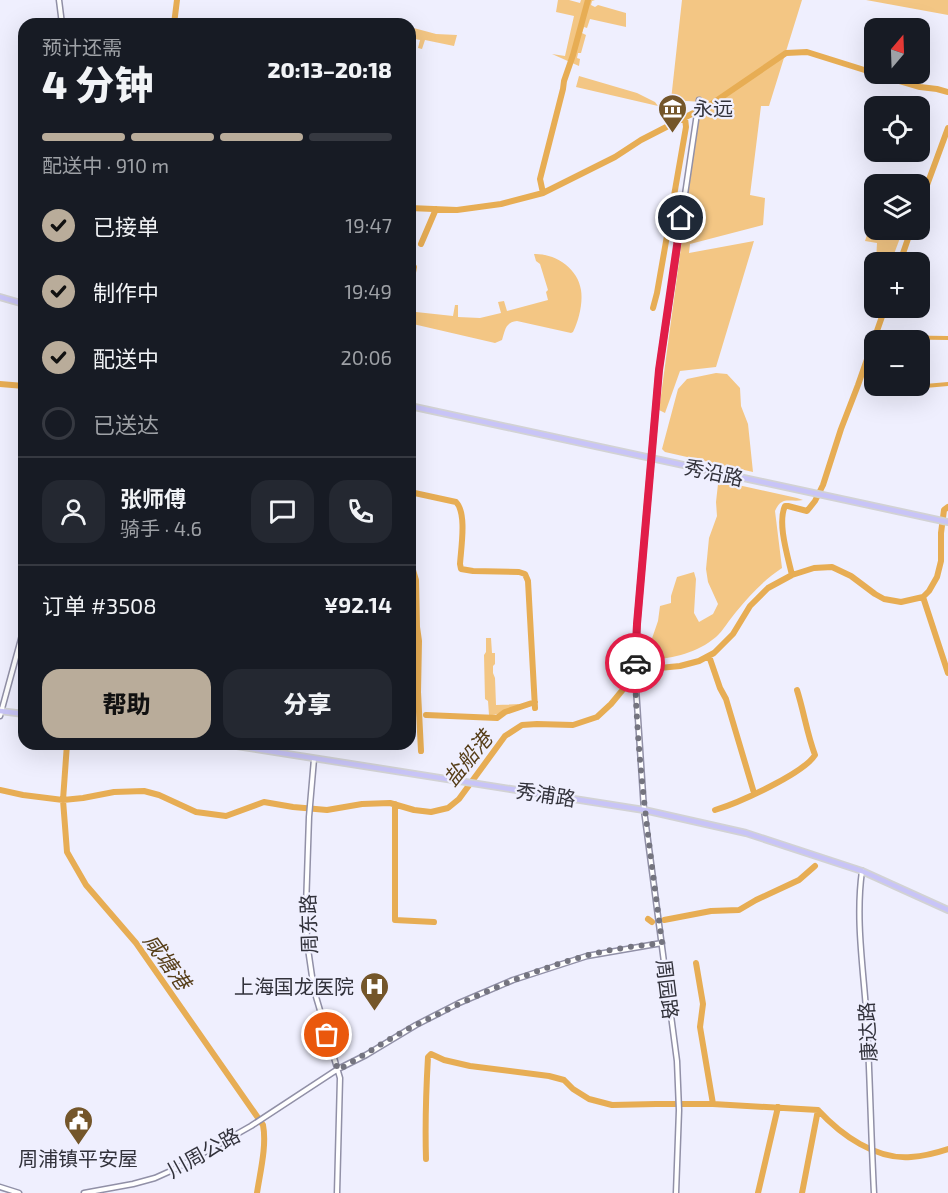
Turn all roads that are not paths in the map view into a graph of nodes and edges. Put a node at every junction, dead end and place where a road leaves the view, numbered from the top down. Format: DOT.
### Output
graph roads {
  1 [pos="59,0"];
  2 [pos="61,18"];
  3 [pos="697,101"];
  4 [pos="0,297"];
  5 [pos="18,302"];
  6 [pos="416,407"];
  7 [pos="651,458"];
  8 [pos="948,522"];
  9 [pos="18,650"];
  10 [pos="1,712"];
  11 [pos="18,713"];
  12 [pos="261,750"];
  13 [pos="314,759"];
  14 [pos="644,810"];
  15 [pos="862,871"];
  16 [pos="948,910"];
  17 [pos="662,943"];
  18 [pos="338,1070"];
  19 [pos="0,1187"];
  20 [pos="19,1193"];
  21 [pos="84,1193"];
  22 [pos="337,1193"];
  23 [pos="676,1193"];
  24 [pos="874,1193"];
  1 -- 2 [label="street"];
  3 -- 7 [label="street, 周园路"];
  4 -- 5 [label="main road"];
  6 -- 7 [label="main road, 秀沿路"];
  7 -- 8 [label="main road, 秀沿路"];
  7 -- 14 [label="street, 周园路"];
  9 -- 10 [label="street"];
  10 -- 11 [label="main road"];
  12 -- 13 [label="main road, 秀浦路"];
  13 -- 14 [label="main road, 秀浦路"];
  13 -- 18 [label="street, 周东路"];
  14 -- 15 [label="main road, 秀浦路"];
  14 -- 17 [label="street, 周园路"];
  15 -- 16 [label="main road, 秀浦路"];
  15 -- 24 [label="street, 康达路"];
  17 -- 18 [label="street, 川周公路"];
  17 -- 23 [label="street, 周园路"];
  18 -- 21 [label="street, 川周公路"];
  18 -- 22 [label="street, 周东路"];
  19 -- 20 [label="street"];
}
